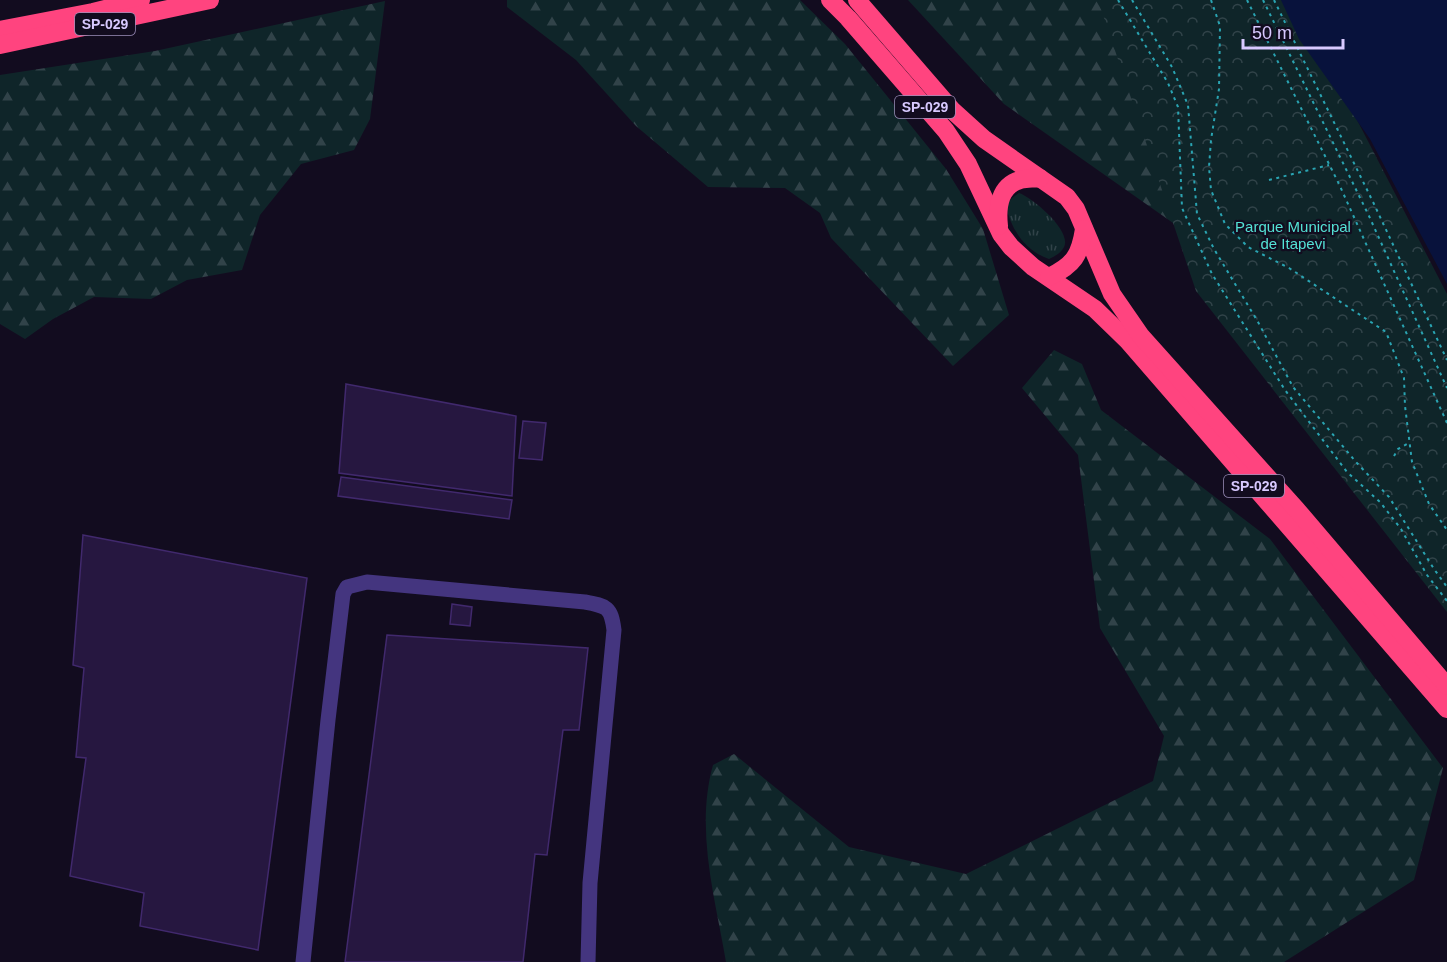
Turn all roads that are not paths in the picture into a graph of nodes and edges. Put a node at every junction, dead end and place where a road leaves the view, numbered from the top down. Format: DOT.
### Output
graph roads {
  1 [pos="141,0"];
  2 [pos="210,0"];
  3 [pos="830,0"];
  4 [pos="857,0"];
  5 [pos="0,30"];
  6 [pos="0,45"];
  7 [pos="1040,178"];
  8 [pos="1084,228"];
  9 [pos="999,229"];
  10 [pos="1049,276"];
  11 [pos="1447,686"];
  12 [pos="1447,709"];
  13 [pos="303,962"];
  14 [pos="588,962"];
  1 -- 5 [label="highway, SP-029"];
  2 -- 6 [label="highway, SP-029"];
  3 -- 9 [label="highway, SP-029"];
  4 -- 7 [label="highway, SP-029"];
  7 -- 8 [label="highway, SP-029"];
  7 -- 9 [label="highway"];
  8 -- 10 [label="highway"];
  8 -- 11 [label="highway, SP-029"];
  9 -- 10 [label="highway, SP-029"];
  10 -- 12 [label="highway, SP-029"];
  13 -- 14 [label="street"];
}
